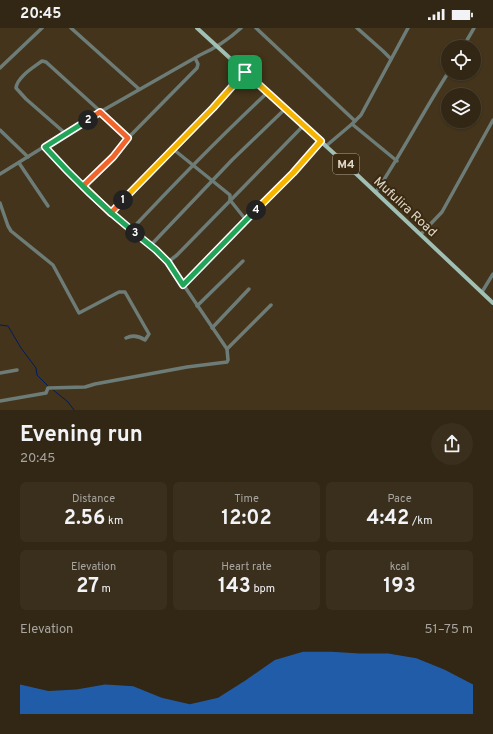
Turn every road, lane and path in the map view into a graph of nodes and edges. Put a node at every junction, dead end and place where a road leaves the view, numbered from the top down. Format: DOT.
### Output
graph roads {
  1 [pos="42,28"];
  2 [pos="71,28"];
  3 [pos="197,28"];
  4 [pos="240,28"];
  5 [pos="256,28"];
  6 [pos="357,28"];
  7 [pos="408,28"];
  8 [pos="474,28"];
  9 [pos="467,40"];
  10 [pos="217,47"];
  11 [pos="195,58"];
  12 [pos="391,59"];
  13 [pos="0,68"];
  14 [pos="245,72"];
  15 [pos="444,80"];
  16 [pos="139,90"];
  17 [pos="267,93"];
  18 [pos="285,109"];
  19 [pos="101,112"];
  20 [pos="493,120"];
  21 [pos="354,123"];
  22 [pos="304,126"];
  23 [pos="0,130"];
  24 [pos="66,134"];
  25 [pos="128,138"];
  26 [pos="321,141"];
  27 [pos="326,146"];
  28 [pos="45,147"];
  29 [pos="173,149"];
  30 [pos="28,157"];
  31 [pos="397,161"];
  32 [pos="19,163"];
  33 [pos="193,165"];
  34 [pos="0,174"];
  35 [pos="213,180"];
  36 [pos="83,186"];
  37 [pos="376,192"];
  38 [pos="230,200"];
  39 [pos="0,203"];
  40 [pos="48,206"];
  41 [pos="111,213"];
  42 [pos="246,220"];
  43 [pos="131,230"];
  44 [pos="420,234"];
  45 [pos="150,246"];
  46 [pos="243,261"];
  47 [pos="168,262"];
  48 [pos="493,274"];
  49 [pos="183,285"];
  50 [pos="249,289"];
  51 [pos="482,292"];
  52 [pos="493,303"];
  53 [pos="270,305"];
  54 [pos="197,306"];
  55 [pos="212,328"];
  56 [pos="126,338"];
  57 [pos="227,349"];
  58 [pos="16,370"];
  59 [pos="0,373"];
  60 [pos="0,401"];
  1 -- 13 [label="street"];
  2 -- 16 [label="street"];
  3 -- 10 [label="main road, Mufulira Road / M4"];
  4 -- 10 [label="street"];
  5 -- 21 [label="street"];
  6 -- 12 [label="street"];
  7 -- 12 [label="street"];
  8 -- 9 [label="street"];
  10 -- 11 [label="street"];
  10 -- 14 [label="main road, Mufulira Road / M4"];
  11 -- 16 [label="street"];
  11 -- 25 [label="street"];
  12 -- 21 [label="street"];
  14 -- 17 [label="main road, Mufulira Road / M4"];
  14 -- 29 [label="street"];
  15 -- 31 [label="street"];
  16 -- 19 [label="street"];
  17 -- 18 [label="main road, Mufulira Road / M4"];
  17 -- 33 [label="street"];
  18 -- 22 [label="main road, Mufulira Road / M4"];
  18 -- 35 [label="street"];
  19 -- 24 [label="street"];
  19 -- 24 [label="street"];
  19 -- 25 [label="street"];
  20 -- 44 [label="street"];
  21 -- 27 [label="street"];
  21 -- 31 [label="street"];
  22 -- 26 [label="main road, Mufulira Road / M4"];
  22 -- 38 [label="street"];
  23 -- 30 [label="street"];
  24 -- 28 [label="street"];
  25 -- 36 [label="street"];
  26 -- 27 [label="main road, Mufulira Road / M4"];
  26 -- 42 [label="street"];
  27 -- 37 [label="main road, Mufulira Road / M4"];
  28 -- 30 [label="street"];
  28 -- 36 [label="street"];
  29 -- 33 [label="street"];
  29 -- 41 [label="street"];
  30 -- 32 [label="street"];
  31 -- 37 [label="street"];
  32 -- 34 [label="street"];
  32 -- 40 [label="street"];
  33 -- 35 [label="street"];
  33 -- 43 [label="street"];
  35 -- 38 [label="street"];
  35 -- 45 [label="street"];
  36 -- 41 [label="street"];
  37 -- 44 [label="main road, Mufulira Road / M4"];
  38 -- 42 [label="street"];
  38 -- 47 [label="street"];
  39 -- 56 [label="street"];
  41 -- 43 [label="street"];
  42 -- 49 [label="street"];
  43 -- 45 [label="street"];
  44 -- 51 [label="main road, Mufulira Road / M4"];
  45 -- 47 [label="street"];
  46 -- 54 [label="street"];
  47 -- 49 [label="street"];
  48 -- 51 [label="street"];
  49 -- 54 [label="street"];
  50 -- 55 [label="street"];
  51 -- 52 [label="main road, Mufulira Road / M4"];
  53 -- 57 [label="street"];
  54 -- 55 [label="street"];
  55 -- 57 [label="street"];
  57 -- 60 [label="street"];
  58 -- 59 [label="street"];
}
